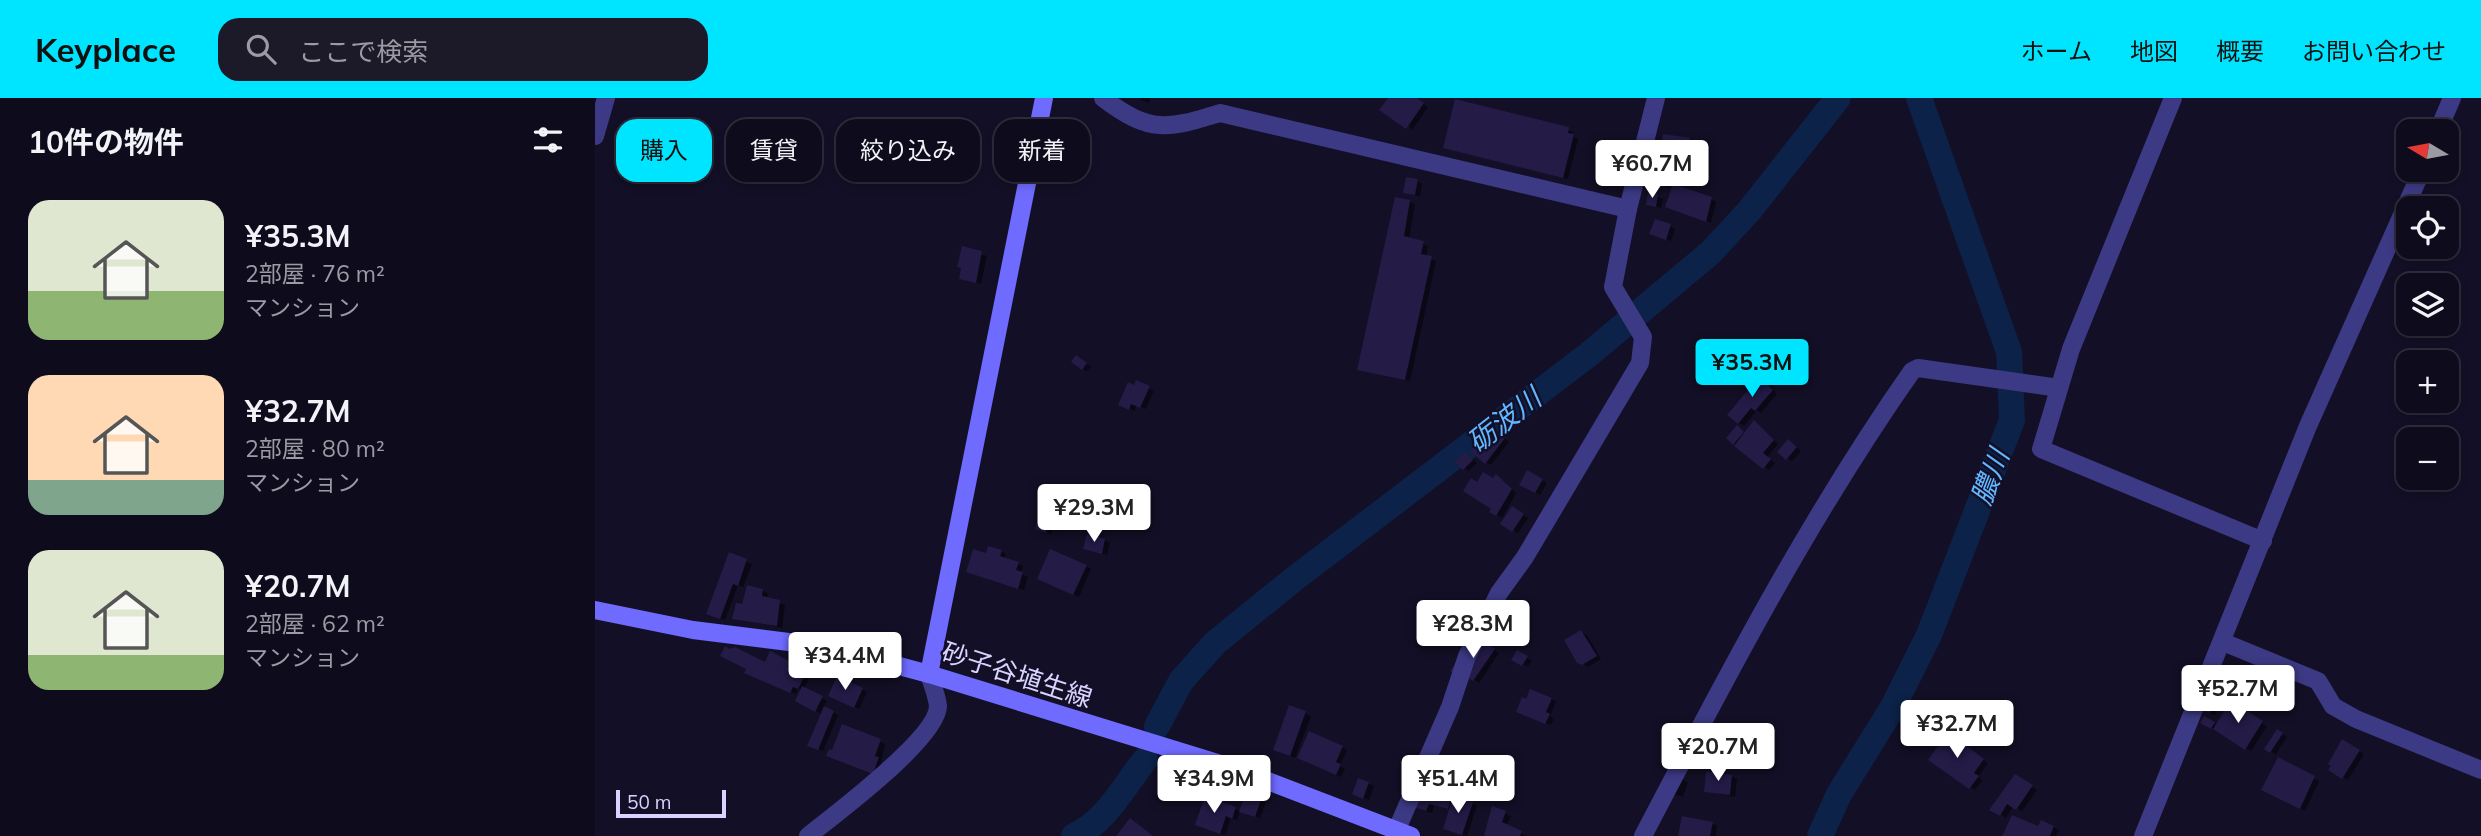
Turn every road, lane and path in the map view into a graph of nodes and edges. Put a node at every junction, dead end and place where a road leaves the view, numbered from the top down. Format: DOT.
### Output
graph roads {
  1 [pos="606,98"];
  2 [pos="1044,98"];
  3 [pos="1103,98"];
  4 [pos="1656,98"];
  5 [pos="2173,98"];
  6 [pos="2452,98"];
  7 [pos="2443,119"];
  8 [pos="595,136"];
  9 [pos="2417,182"];
  10 [pos="1628,209"];
  11 [pos="2056,387"];
  12 [pos="2263,541"];
  13 [pos="595,610"];
  14 [pos="2223,642"];
  15 [pos="929,674"];
  16 [pos="2481,770"];
  17 [pos="1404,832"];
  18 [pos="808,836"];
  19 [pos="1643,836"];
  20 [pos="2143,836"];
  1 -- 8 [label="street"];
  2 -- 15 [label="main road"];
  3 -- 10 [label="street"];
  4 -- 10 [label="street"];
  5 -- 11 [label="street"];
  6 -- 7 [label="street"];
  9 -- 12 [label="street"];
  10 -- 17 [label="street"];
  11 -- 12 [label="street"];
  11 -- 19 [label="street"];
  12 -- 14 [label="street"];
  13 -- 15 [label="main road, 砂子谷埴生線"];
  14 -- 16 [label="street"];
  14 -- 20 [label="street"];
  15 -- 17 [label="main road, 砂子谷埴生線"];
  15 -- 18 [label="street"];
}
